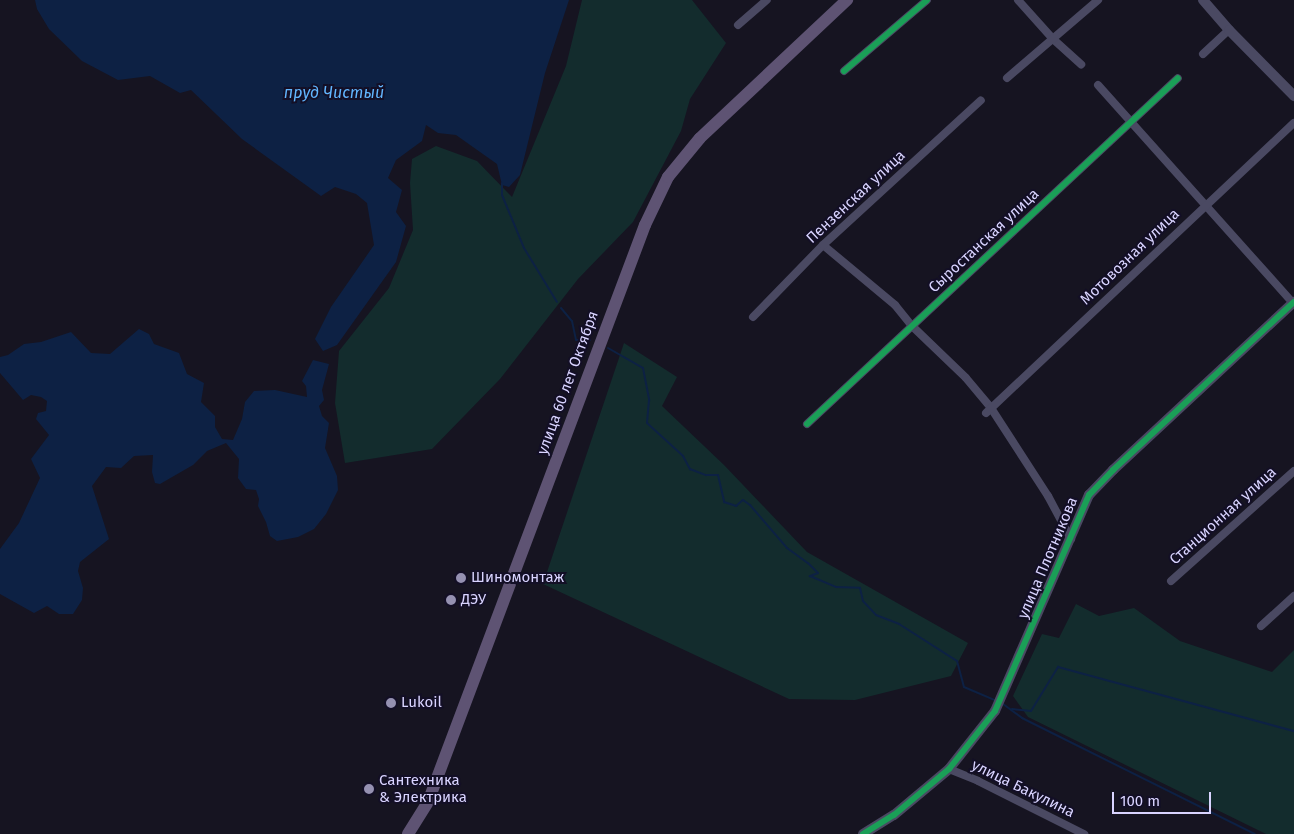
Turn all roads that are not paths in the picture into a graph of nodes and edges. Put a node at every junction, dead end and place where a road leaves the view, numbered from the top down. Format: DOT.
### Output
graph roads {
  1 [pos="767,0"];
  2 [pos="847,0"];
  3 [pos="927,0"];
  4 [pos="1018,0"];
  5 [pos="1098,0"];
  6 [pos="1203,0"];
  7 [pos="738,25"];
  8 [pos="1229,30"];
  9 [pos="1053,39"];
  10 [pos="1203,54"];
  11 [pos="1081,64"];
  12 [pos="844,71"];
  13 [pos="1007,78"];
  14 [pos="1178,78"];
  15 [pos="1098,85"];
  16 [pos="1294,96"];
  17 [pos="980,100"];
  18 [pos="1132,121"];
  19 [pos="1294,123"];
  20 [pos="1206,204"];
  21 [pos="823,245"];
  22 [pos="1294,303"];
  23 [pos="753,317"];
  24 [pos="911,325"];
  25 [pos="989,410"];
  26 [pos="807,424"];
  27 [pos="1294,472"];
  28 [pos="1071,539"];
  29 [pos="1171,581"];
  30 [pos="1294,596"];
  31 [pos="1261,626"];
  32 [pos="949,770"];
  33 [pos="411,832"];
  34 [pos="863,834"];
  35 [pos="1084,834"];
  1 -- 7 [label="street"];
  2 -- 33 [label="main road, улица 60 лет Октября"];
  3 -- 12 [label="street"];
  4 -- 9 [label="street"];
  5 -- 9 [label="street"];
  6 -- 8 [label="street"];
  8 -- 10 [label="street"];
  8 -- 16 [label="street"];
  9 -- 11 [label="street"];
  9 -- 13 [label="street"];
  14 -- 18 [label="street, Сыростанская улица"];
  15 -- 18 [label="street"];
  17 -- 21 [label="street, Пензенская улица"];
  18 -- 20 [label="street"];
  18 -- 24 [label="street, Сыростанская улица"];
  19 -- 20 [label="street, Мотовозная улица"];
  20 -- 22 [label="street"];
  20 -- 25 [label="street, Мотовозная улица"];
  21 -- 23 [label="street, Пензенская улица"];
  21 -- 24 [label="street"];
  22 -- 28 [label="street, улица Плотникова"];
  24 -- 25 [label="street"];
  24 -- 26 [label="street, Сыростанская улица"];
  25 -- 28 [label="street"];
  27 -- 29 [label="street, Станционная улица"];
  28 -- 32 [label="street, улица Плотникова"];
  30 -- 31 [label="street"];
  32 -- 34 [label="street"];
  32 -- 35 [label="street, улица Бакулина"];
}
